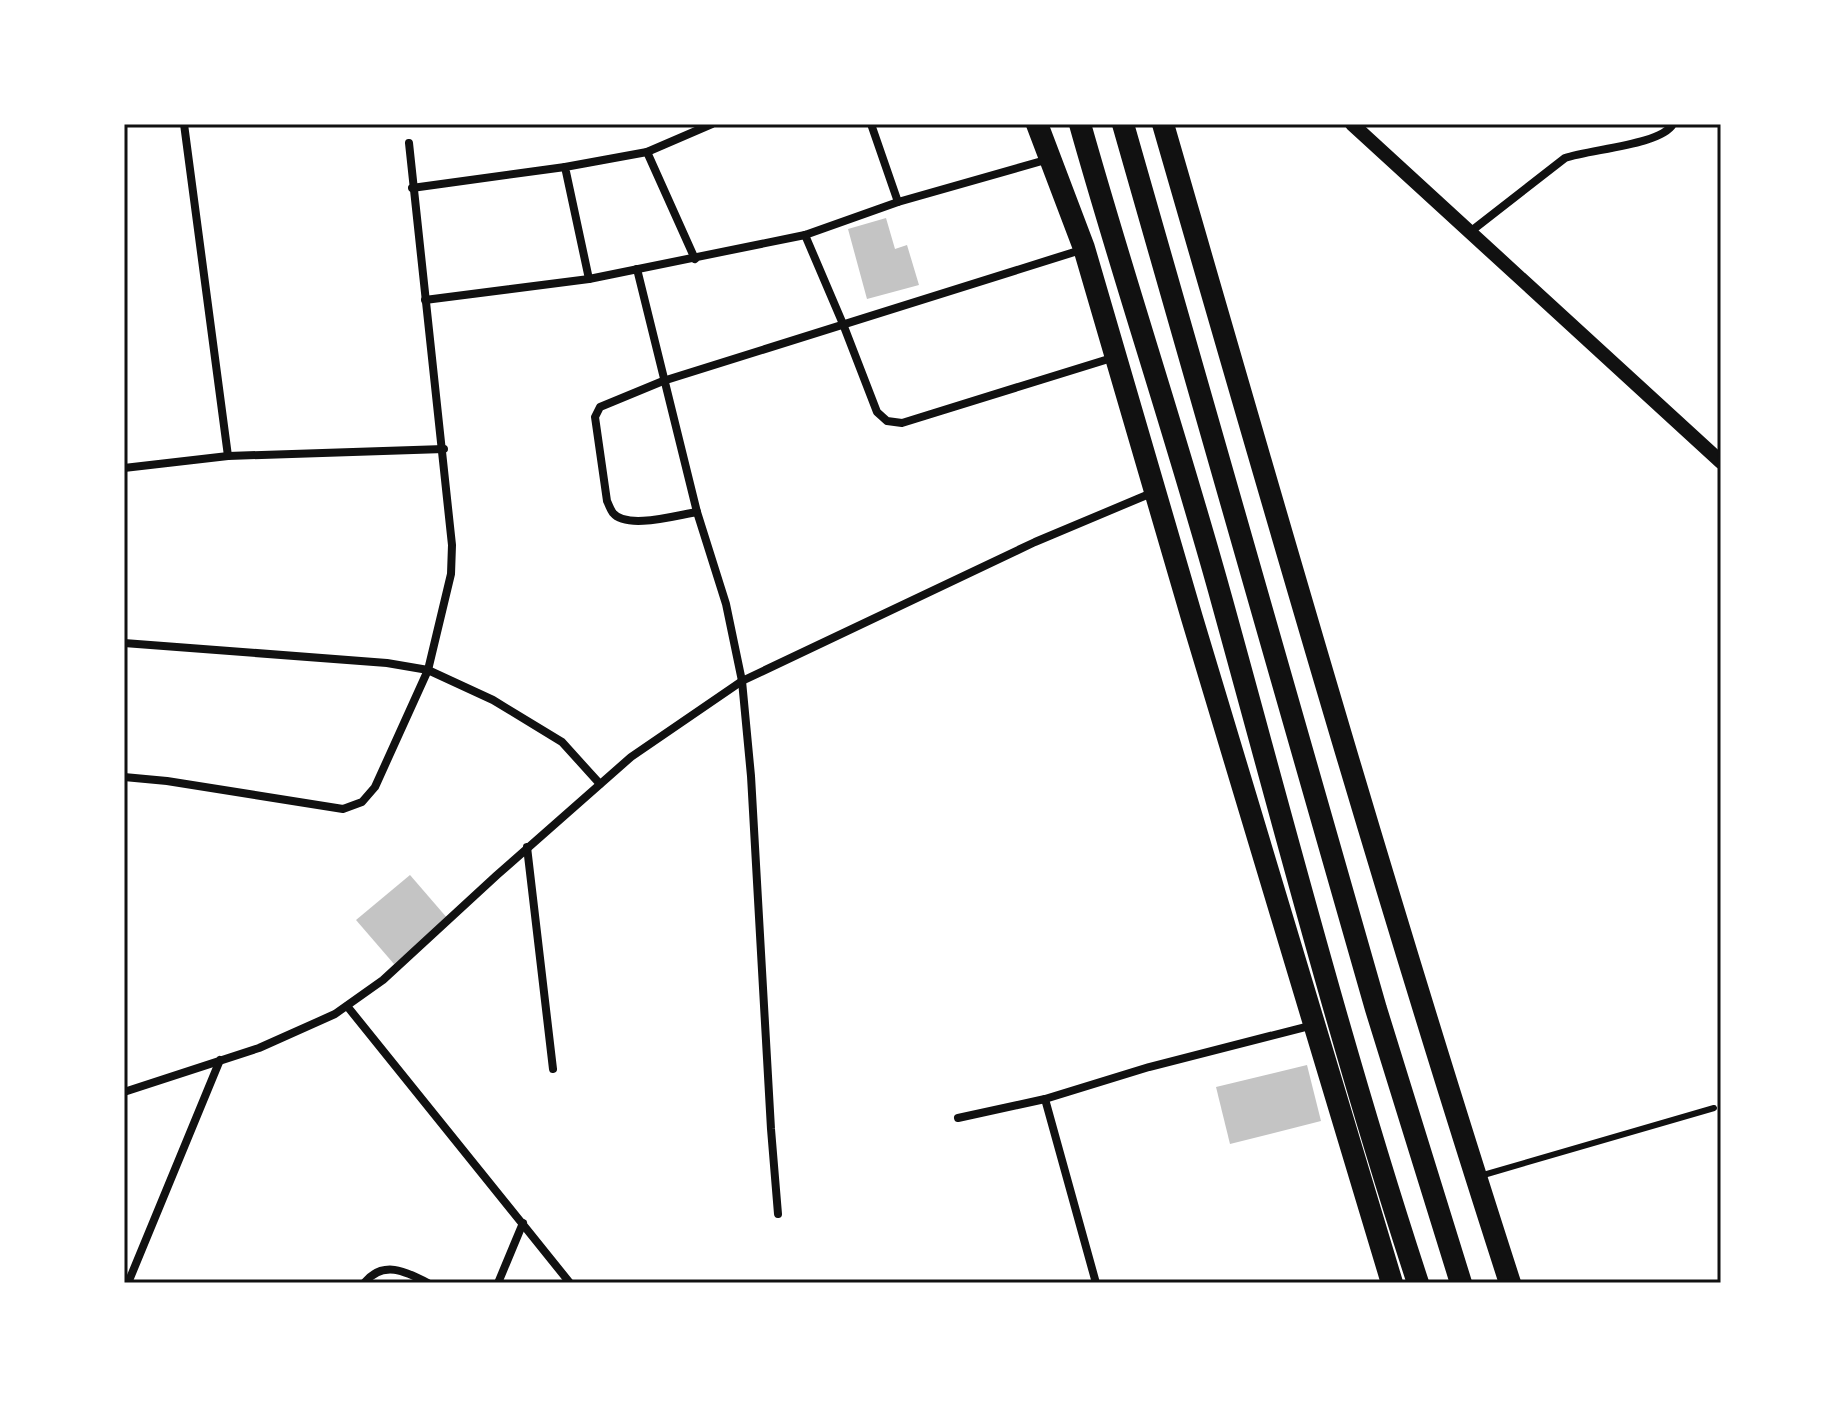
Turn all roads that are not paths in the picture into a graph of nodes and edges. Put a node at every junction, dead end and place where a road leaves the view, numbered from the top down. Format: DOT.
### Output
graph roads {
  1 [pos="184,124"];
  2 [pos="712,124"];
  3 [pos="871,124"];
  4 [pos="1037,124"];
  5 [pos="1080,124"];
  6 [pos="1123,124"];
  7 [pos="1163,124"];
  8 [pos="1352,124"];
  9 [pos="1673,124"];
  10 [pos="409,143"];
  11 [pos="647,152"];
  12 [pos="1049,159"];
  13 [pos="565,167"];
  14 [pos="412,188"];
  15 [pos="898,202"];
  16 [pos="1470,232"];
  17 [pos="805,235"];
  18 [pos="1084,248"];
  19 [pos="695,259"];
  20 [pos="637,269"];
  21 [pos="589,279"];
  22 [pos="425,300"];
  23 [pos="843,324"];
  24 [pos="1116,357"];
  25 [pos="663,381"];
  26 [pos="444,449"];
  27 [pos="228,456"];
  28 [pos="1721,462"];
  29 [pos="124,468"];
  30 [pos="1155,492"];
  31 [pos="697,512"];
  32 [pos="124,643"];
  33 [pos="428,670"];
  34 [pos="742,681"];
  35 [pos="124,777"];
  36 [pos="600,784"];
  37 [pos="527,847"];
  38 [pos="347,1006"];
  39 [pos="1314,1024"];
  40 [pos="220,1060"];
  41 [pos="553,1069"];
  42 [pos="124,1092"];
  43 [pos="1045,1099"];
  44 [pos="1714,1108"];
  45 [pos="958,1118"];
  46 [pos="1476,1177"];
  47 [pos="778,1214"];
  48 [pos="523,1223"];
  49 [pos="128,1283"];
  50 [pos="364,1283"];
  51 [pos="428,1283"];
  52 [pos="498,1283"];
  53 [pos="570,1283"];
  54 [pos="1096,1283"];
  55 [pos="1392,1283"];
  56 [pos="1418,1283"];
  57 [pos="1461,1283"];
  58 [pos="1510,1283"];
  1 -- 27 [label="street"];
  2 -- 11 [label="street"];
  3 -- 15 [label="street"];
  4 -- 12 [label="highway"];
  5 -- 56 [label="highway"];
  6 -- 57 [label="highway"];
  7 -- 46 [label="highway"];
  8 -- 16 [label="street"];
  9 -- 16 [label="street"];
  10 -- 14 [label="street"];
  11 -- 13 [label="street"];
  11 -- 19 [label="street"];
  12 -- 15 [label="street"];
  12 -- 18 [label="highway"];
  13 -- 14 [label="street"];
  13 -- 21 [label="street"];
  14 -- 22 [label="street"];
  15 -- 17 [label="street"];
  16 -- 28 [label="street"];
  17 -- 19 [label="street"];
  17 -- 23 [label="street"];
  18 -- 23 [label="street"];
  18 -- 24 [label="highway"];
  19 -- 20 [label="street"];
  20 -- 21 [label="street"];
  20 -- 25 [label="street"];
  21 -- 22 [label="street"];
  22 -- 26 [label="street"];
  23 -- 24 [label="street"];
  23 -- 25 [label="street"];
  24 -- 30 [label="highway"];
  25 -- 31 [label="street"];
  25 -- 31 [label="street"];
  26 -- 27 [label="street"];
  26 -- 33 [label="street"];
  27 -- 29 [label="street"];
  30 -- 34 [label="street"];
  30 -- 39 [label="highway"];
  31 -- 34 [label="street"];
  32 -- 33 [label="street"];
  33 -- 35 [label="street"];
  33 -- 36 [label="street"];
  34 -- 36 [label="street"];
  34 -- 47 [label="street"];
  36 -- 37 [label="street"];
  37 -- 38 [label="street"];
  37 -- 41 [label="street"];
  38 -- 40 [label="street"];
  38 -- 48 [label="street"];
  39 -- 43 [label="street"];
  39 -- 55 [label="highway"];
  40 -- 42 [label="street"];
  40 -- 49 [label="street"];
  43 -- 45 [label="street"];
  43 -- 54 [label="street"];
  44 -- 46 [label="lane"];
  46 -- 58 [label="highway"];
  48 -- 52 [label="street"];
  48 -- 53 [label="street"];
  50 -- 51 [label="street"];
}
